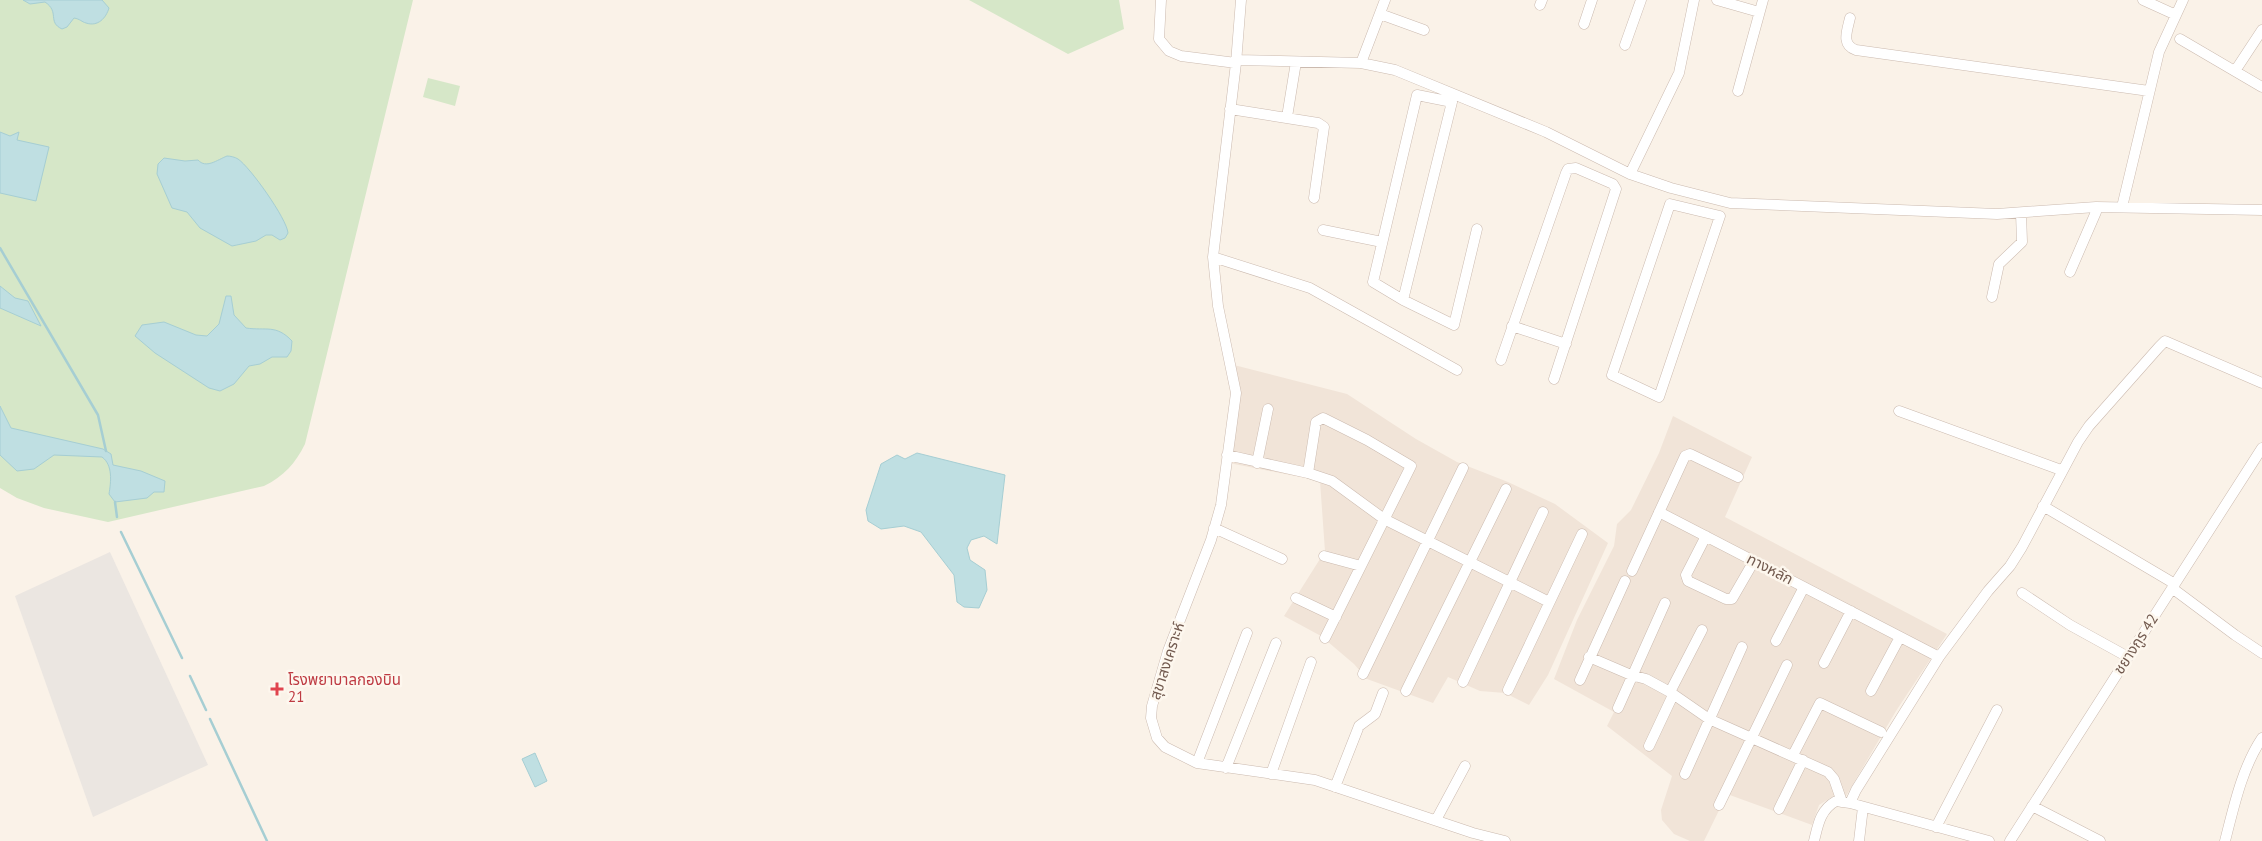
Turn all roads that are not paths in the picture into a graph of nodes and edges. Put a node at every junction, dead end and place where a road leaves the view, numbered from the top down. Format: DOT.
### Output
graph roads {
  1 [pos="1161,0"];
  2 [pos="1241,0"];
  3 [pos="1384,0"];
  4 [pos="1592,0"];
  5 [pos="1641,0"];
  6 [pos="1694,0"];
  7 [pos="1717,0"];
  8 [pos="1763,0"];
  9 [pos="2143,0"];
  10 [pos="2183,0"];
  11 [pos="1759,12"];
  12 [pos="1380,14"];
  13 [pos="2176,15"];
  14 [pos="1850,18"];
  15 [pos="1584,24"];
  16 [pos="1424,30"];
  17 [pos="2262,30"];
  18 [pos="2180,39"];
  19 [pos="1625,45"];
  20 [pos="1236,61"];
  21 [pos="1296,62"];
  22 [pos="1361,63"];
  23 [pos="2235,71"];
  24 [pos="1434,85"];
  25 [pos="2262,87"];
  26 [pos="1738,91"];
  27 [pos="2149,91"];
  28 [pos="1432,98"];
  29 [pos="1230,109"];
  30 [pos="1287,117"];
  31 [pos="1596,158"];
  32 [pos="1590,174"];
  33 [pos="1630,174"];
  34 [pos="1698,196"];
  35 [pos="1314,198"];
  36 [pos="2096,207"];
  37 [pos="2122,207"];
  38 [pos="1694,210"];
  39 [pos="2262,210"];
  40 [pos="2021,213"];
  41 [pos="1477,229"];
  42 [pos="1323,230"];
  43 [pos="1382,242"];
  44 [pos="1214,257"];
  45 [pos="2070,272"];
  46 [pos="1992,297"];
  47 [pos="1403,300"];
  48 [pos="1512,326"];
  49 [pos="1566,344"];
  50 [pos="1501,360"];
  51 [pos="1457,370"];
  52 [pos="1554,379"];
  53 [pos="2262,384"];
  54 [pos="1268,409"];
  55 [pos="1899,411"];
  56 [pos="2262,448"];
  57 [pos="1227,455"];
  58 [pos="1257,463"];
  59 [pos="1463,468"];
  60 [pos="2061,470"];
  61 [pos="1308,473"];
  62 [pos="1738,477"];
  63 [pos="1506,489"];
  64 [pos="2043,506"];
  65 [pos="1543,512"];
  66 [pos="1659,512"];
  67 [pos="1384,519"];
  68 [pos="1214,528"];
  69 [pos="1582,534"];
  70 [pos="1706,536"];
  71 [pos="1426,541"];
  72 [pos="1324,556"];
  73 [pos="1282,559"];
  74 [pos="1470,561"];
  75 [pos="1754,561"];
  76 [pos="1361,566"];
  77 [pos="1632,571"];
  78 [pos="1626,581"];
  79 [pos="1512,582"];
  80 [pos="2173,586"];
  81 [pos="1804,587"];
  82 [pos="2022,592"];
  83 [pos="1296,598"];
  84 [pos="1550,602"];
  85 [pos="1665,603"];
  86 [pos="1851,612"];
  87 [pos="1336,617"];
  88 [pos="1702,630"];
  89 [pos="1247,634"];
  90 [pos="1900,637"];
  91 [pos="1325,638"];
  92 [pos="1776,642"];
  93 [pos="1276,643"];
  94 [pos="1742,647"];
  95 [pos="2262,653"];
  96 [pos="1589,656"];
  97 [pos="1939,657"];
  98 [pos="2128,657"];
  99 [pos="1311,662"];
  100 [pos="1824,663"];
  101 [pos="1787,665"];
  102 [pos="1363,674"];
  103 [pos="1631,675"];
  104 [pos="1580,680"];
  105 [pos="1463,682"];
  106 [pos="1508,690"];
  107 [pos="1406,691"];
  108 [pos="1871,691"];
  109 [pos="1384,693"];
  110 [pos="1672,693"];
  111 [pos="1618,708"];
  112 [pos="1997,710"];
  113 [pos="1709,719"];
  114 [pos="1881,732"];
  115 [pos="2262,738"];
  116 [pos="1752,740"];
  117 [pos="1649,746"];
  118 [pos="1798,757"];
  119 [pos="1196,763"];
  120 [pos="1465,766"];
  121 [pos="1226,768"];
  122 [pos="1271,774"];
  123 [pos="1685,774"];
  124 [pos="1336,787"];
  125 [pos="1846,802"];
  126 [pos="1719,805"];
  127 [pos="2032,806"];
  128 [pos="1863,807"];
  129 [pos="1779,809"];
  130 [pos="1436,820"];
  131 [pos="1936,827"];
  132 [pos="1504,841"];
  133 [pos="1814,841"];
  134 [pos="1859,841"];
  135 [pos="1989,841"];
  136 [pos="2010,841"];
  137 [pos="2100,841"];
  138 [pos="2225,841"];
  1 -- 20 [label="street"];
  2 -- 20 [label="street, สุขาสงเคราะห์"];
  3 -- 12 [label="street"];
  4 -- 15 [label="street"];
  5 -- 19 [label="street"];
  6 -- 33 [label="street"];
  7 -- 11 [label="street"];
  8 -- 11 [label="street"];
  9 -- 13 [label="street"];
  10 -- 13 [label="street"];
  11 -- 26 [label="street"];
  12 -- 16 [label="street"];
  12 -- 22 [label="street"];
  13 -- 27 [label="street"];
  14 -- 27 [label="street"];
  17 -- 23 [label="street"];
  18 -- 23 [label="street"];
  20 -- 21 [label="street"];
  20 -- 29 [label="street, สุขาสงเคราะห์"];
  21 -- 22 [label="street"];
  21 -- 30 [label="street"];
  22 -- 24 [label="street"];
  23 -- 25 [label="street"];
  24 -- 28 [label="street"];
  24 -- 31 [label="street"];
  27 -- 37 [label="street"];
  28 -- 43 [label="street"];
  28 -- 47 [label="street"];
  29 -- 30 [label="street"];
  29 -- 44 [label="street, สุขาสงเคราะห์"];
  30 -- 35 [label="street"];
  31 -- 32 [label="street"];
  31 -- 33 [label="street"];
  32 -- 48 [label="street"];
  32 -- 49 [label="street"];
  33 -- 34 [label="street"];
  34 -- 38 [label="street"];
  34 -- 40 [label="street"];
  36 -- 37 [label="street"];
  36 -- 40 [label="street"];
  36 -- 45 [label="street"];
  37 -- 39 [label="street"];
  38 -- 38 [label="street"];
  40 -- 46 [label="street"];
  41 -- 47 [label="street"];
  42 -- 43 [label="street"];
  43 -- 47 [label="street"];
  44 -- 51 [label="street"];
  44 -- 57 [label="street, สุขาสงเคราะห์"];
  48 -- 49 [label="street"];
  48 -- 50 [label="street"];
  49 -- 52 [label="street"];
  53 -- 60 [label="street"];
  54 -- 58 [label="street"];
  55 -- 60 [label="street"];
  56 -- 80 [label="street, ชยางกูร 42"];
  57 -- 58 [label="street"];
  57 -- 68 [label="street, สุขาสงเคราะห์"];
  58 -- 61 [label="street"];
  59 -- 71 [label="street"];
  60 -- 64 [label="street"];
  61 -- 67 [label="street"];
  61 -- 67 [label="street"];
  62 -- 66 [label="street"];
  63 -- 74 [label="street"];
  64 -- 80 [label="street"];
  64 -- 97 [label="street"];
  65 -- 79 [label="street"];
  66 -- 70 [label="street, ทางหลัก"];
  66 -- 77 [label="street"];
  67 -- 71 [label="street"];
  67 -- 76 [label="street"];
  68 -- 73 [label="street"];
  68 -- 119 [label="street, สุขาสงเคราะห์"];
  69 -- 84 [label="street"];
  70 -- 75 [label="street, ทางหลัก"];
  70 -- 75 [label="street"];
  71 -- 74 [label="street"];
  71 -- 102 [label="street"];
  72 -- 76 [label="street"];
  74 -- 79 [label="street"];
  74 -- 107 [label="street"];
  75 -- 81 [label="street, ทางหลัก"];
  76 -- 87 [label="street"];
  78 -- 96 [label="street"];
  79 -- 84 [label="street"];
  79 -- 105 [label="street"];
  80 -- 95 [label="street"];
  80 -- 98 [label="street, ชยางกูร 42"];
  81 -- 86 [label="street, ทางหลัก"];
  81 -- 92 [label="street"];
  82 -- 98 [label="street"];
  83 -- 87 [label="street"];
  84 -- 106 [label="street"];
  85 -- 103 [label="street"];
  86 -- 90 [label="street, ทางหลัก"];
  86 -- 100 [label="street"];
  87 -- 91 [label="street"];
  88 -- 110 [label="street"];
  89 -- 119 [label="street"];
  90 -- 97 [label="street, ทางหลัก"];
  90 -- 108 [label="street"];
  93 -- 121 [label="street"];
  94 -- 113 [label="street"];
  96 -- 103 [label="street"];
  96 -- 104 [label="street"];
  97 -- 125 [label="street"];
  98 -- 127 [label="street, ชยางกูร 42"];
  99 -- 122 [label="street"];
  101 -- 116 [label="street"];
  103 -- 110 [label="street"];
  103 -- 111 [label="street"];
  109 -- 124 [label="street"];
  110 -- 113 [label="street"];
  110 -- 117 [label="street"];
  112 -- 131 [label="street"];
  113 -- 116 [label="street"];
  113 -- 123 [label="street"];
  114 -- 118 [label="street"];
  115 -- 138 [label="street"];
  116 -- 118 [label="street"];
  116 -- 126 [label="street"];
  118 -- 125 [label="street"];
  118 -- 129 [label="street"];
  119 -- 121 [label="street, สุขาสงเคราะห์"];
  120 -- 130 [label="street"];
  121 -- 122 [label="street, สุขาสงเคราะห์"];
  122 -- 124 [label="street, สุขาสงเคราะห์"];
  124 -- 130 [label="street, สุขาสงเคราะห์"];
  125 -- 128 [label="street"];
  125 -- 133 [label="street"];
  127 -- 136 [label="street, ชยางกูร 42"];
  127 -- 137 [label="street"];
  128 -- 131 [label="street"];
  128 -- 134 [label="street"];
  130 -- 132 [label="street, สุขาสงเคราะห์"];
  131 -- 135 [label="street"];
}
